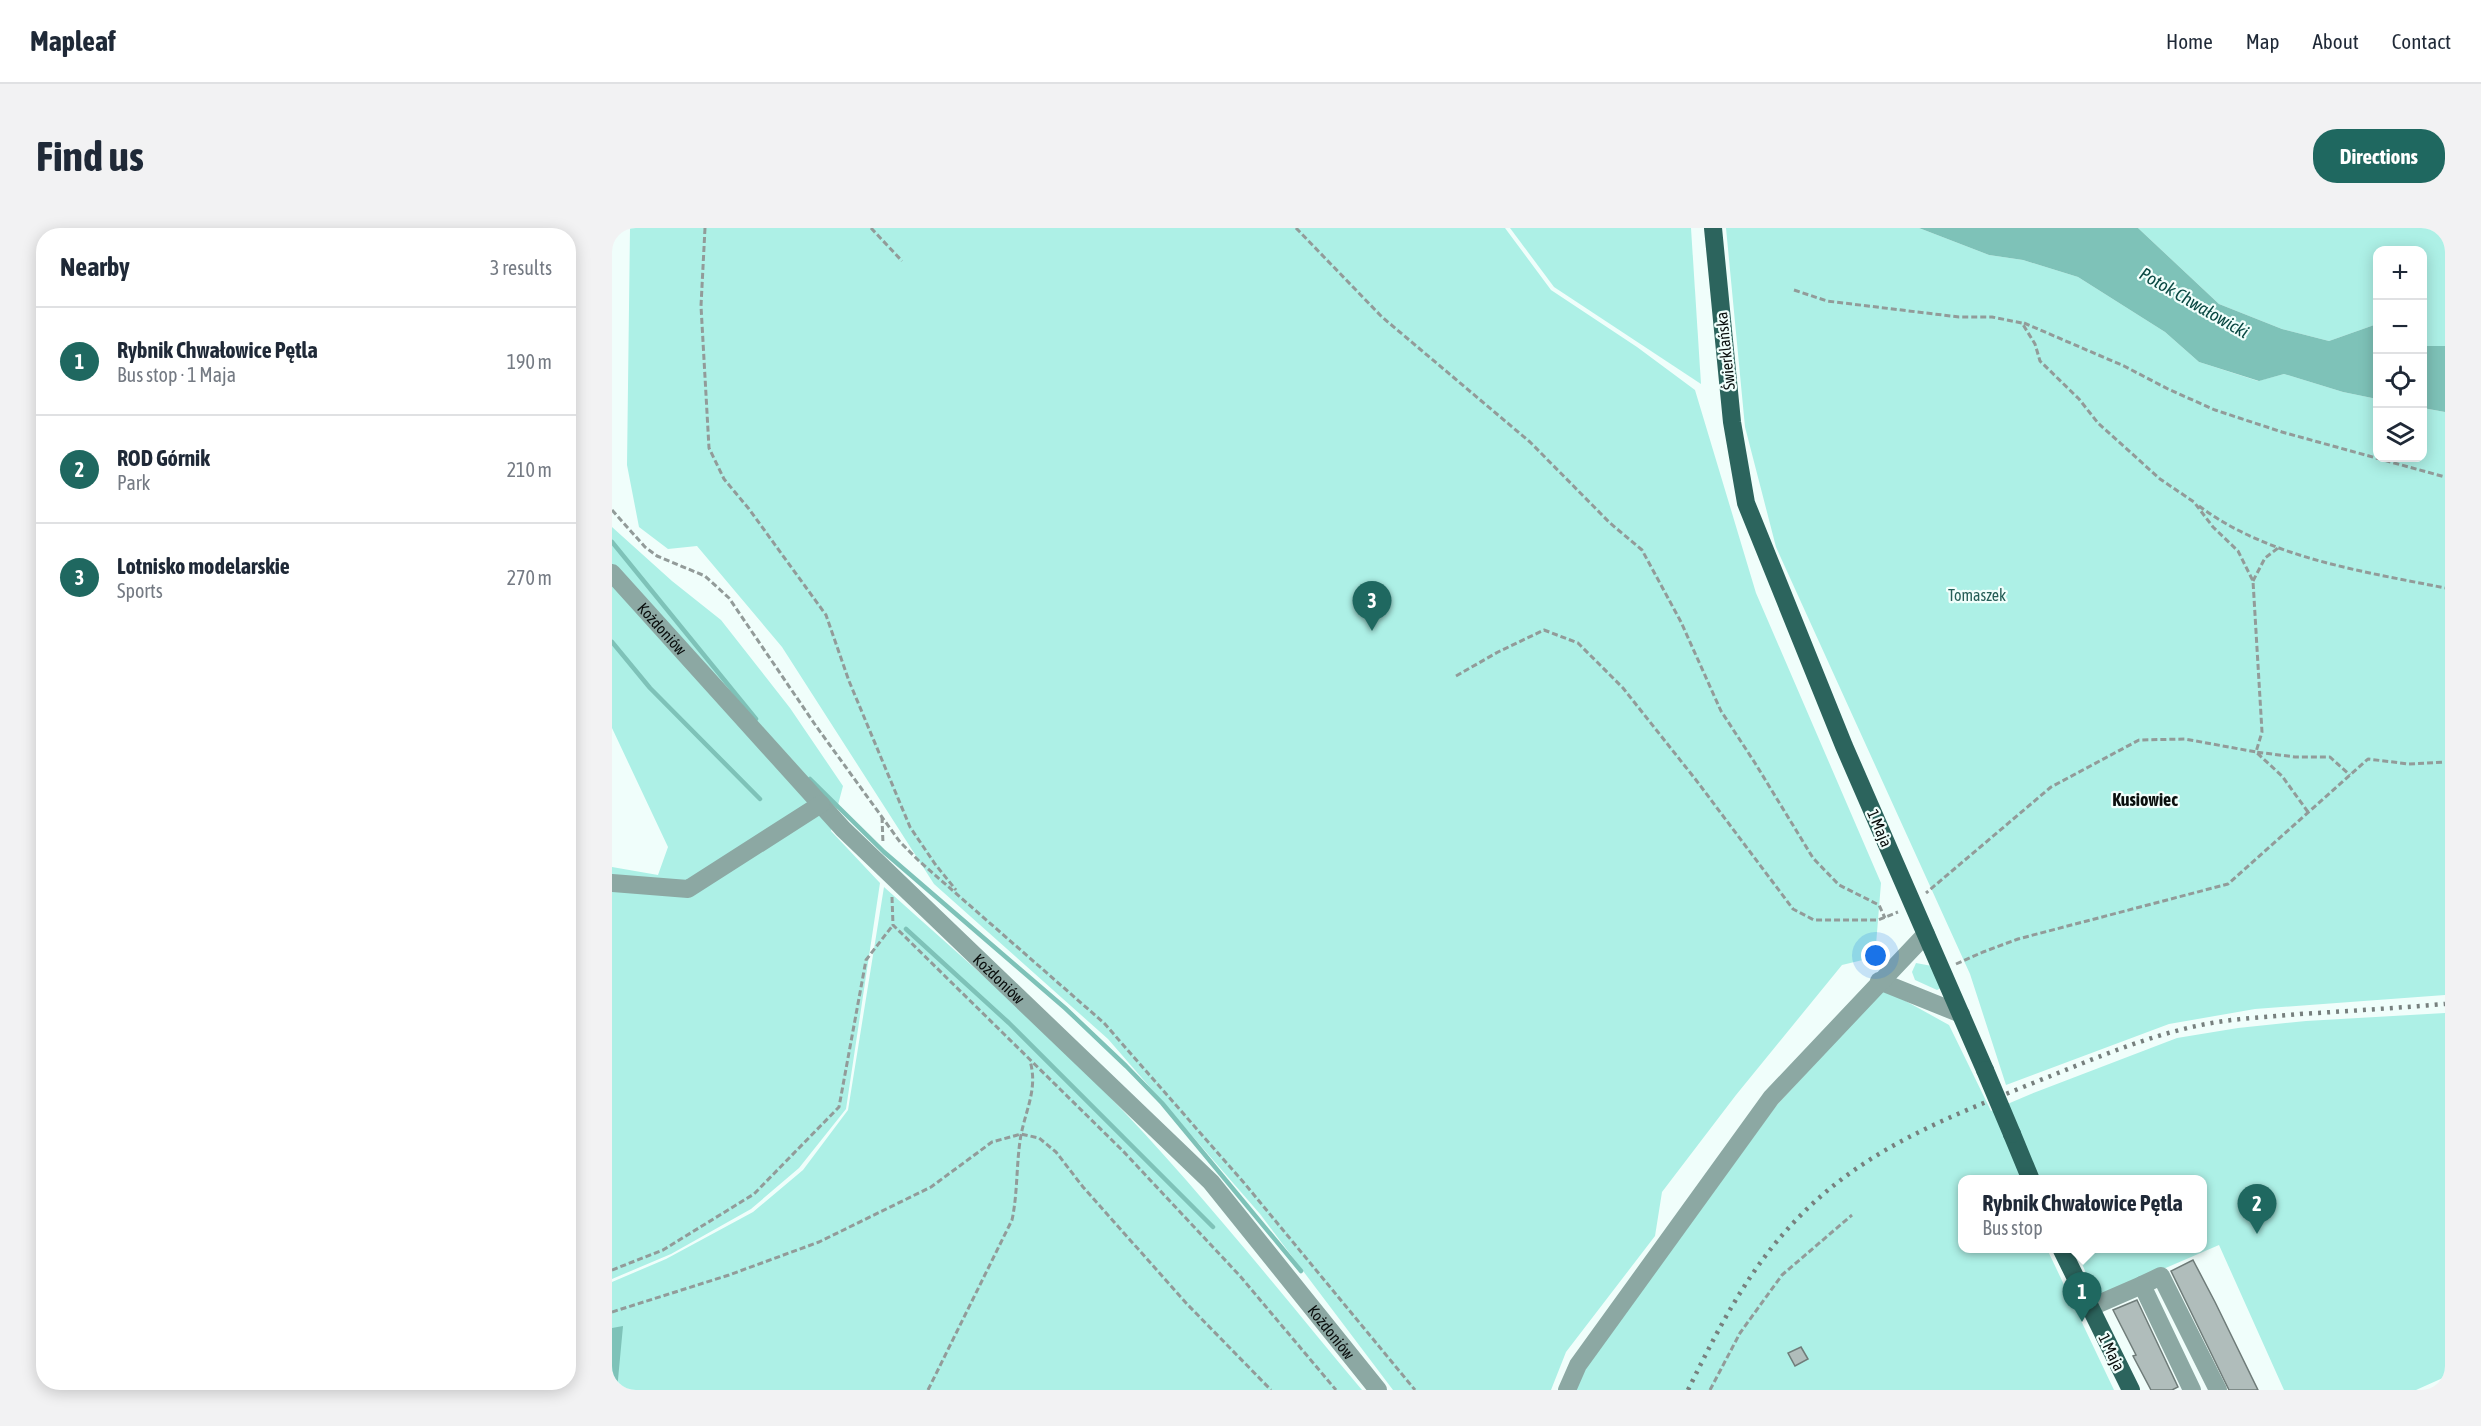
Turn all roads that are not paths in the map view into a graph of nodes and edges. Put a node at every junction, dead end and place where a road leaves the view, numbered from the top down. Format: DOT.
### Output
graph roads {
  1 [pos="1713,228"];
  2 [pos="1739,474"];
  3 [pos="612,573"];
  4 [pos="821,804"];
  5 [pos="612,883"];
  6 [pos="1926,934"];
  7 [pos="1880,981"];
  8 [pos="1961,1014"];
  9 [pos="2029,1175"];
  10 [pos="2063,1253"];
  11 [pos="2142,1285"];
  12 [pos="2089,1308"];
  13 [pos="2215,1384"];
  14 [pos="2189,1389"];
  15 [pos="1378,1390"];
  16 [pos="1567,1390"];
  17 [pos="2131,1390"];
  1 -- 2 [label="main road, Świerklańska"];
  2 -- 6 [label="main road, 1 Maja"];
  3 -- 4 [label="street, Kożdoniów"];
  4 -- 5 [label="street"];
  4 -- 15 [label="street, Kożdoniów"];
  6 -- 7 [label="street"];
  6 -- 8 [label="main road, 1 Maja"];
  7 -- 8 [label="street"];
  7 -- 16 [label="street"];
  8 -- 9 [label="main road, 1 Maja, bridge"];
  10 -- 12 [label="main road, 1 Maja"];
  11 -- 12 [label="street"];
  11 -- 13 [label="street"];
  11 -- 14 [label="street"];
  12 -- 17 [label="main road, 1 Maja"];
  13 -- 14 [label="street"];
}
